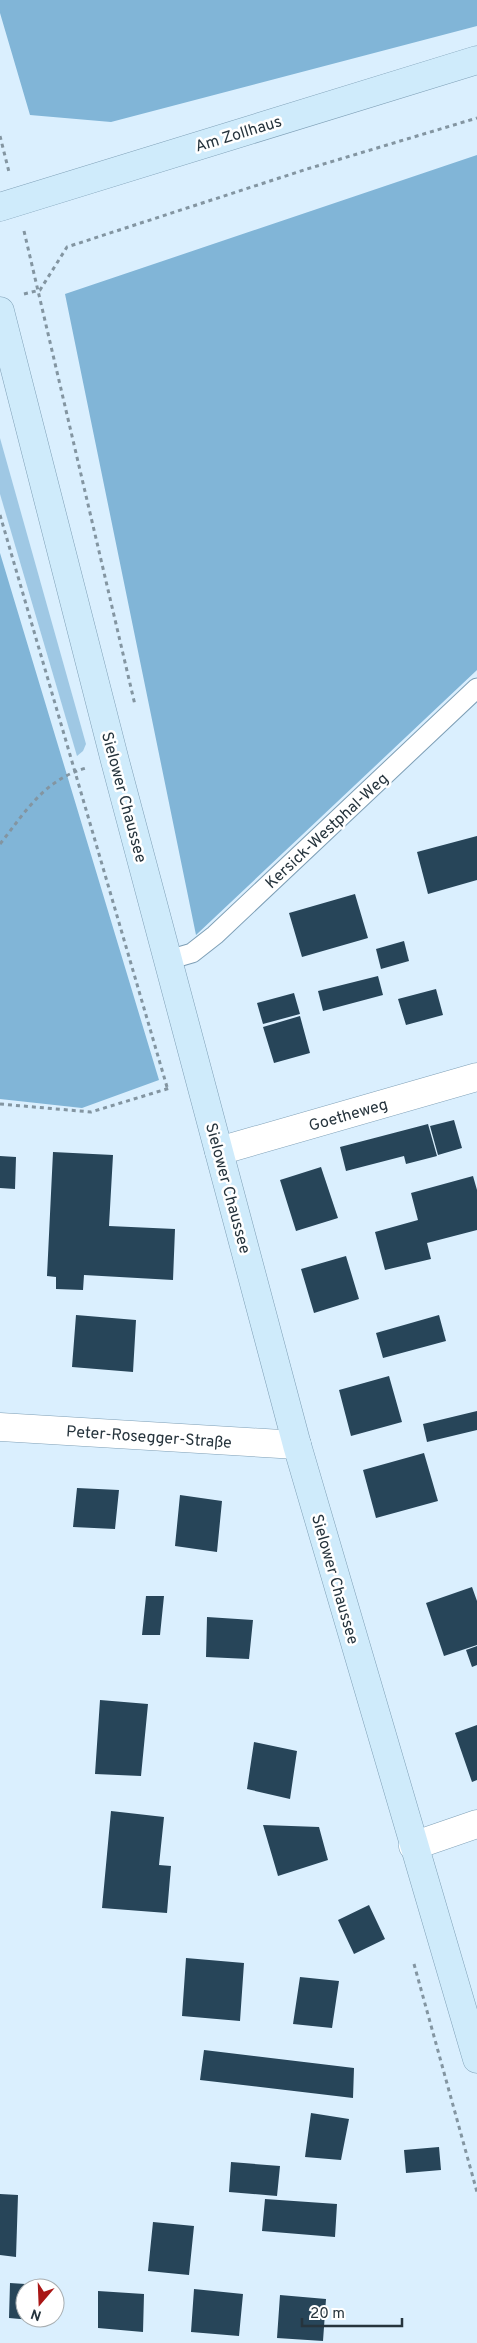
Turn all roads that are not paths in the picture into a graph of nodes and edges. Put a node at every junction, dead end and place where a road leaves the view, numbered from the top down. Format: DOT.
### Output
graph roads {
  1 [pos="477,60"];
  2 [pos="0,207"];
  3 [pos="0,311"];
  4 [pos="477,688"];
  5 [pos="168,960"];
  6 [pos="477,1077"];
  7 [pos="219,1151"];
  8 [pos="0,1427"];
  9 [pos="297,1445"];
  10 [pos="477,1824"];
  11 [pos="414,1846"];
  12 [pos="477,2059"];
  1 -- 2 [label="main road, Am Zollhaus"];
  3 -- 5 [label="main road, Sielower Chaussee"];
  4 -- 5 [label="lane, Kersick-Westphal-Weg"];
  5 -- 7 [label="main road, Sielower Chaussee"];
  6 -- 7 [label="street, Goetheweg"];
  7 -- 9 [label="main road, Sielower Chaussee"];
  8 -- 9 [label="street, Peter-Rosegger-Straße"];
  9 -- 11 [label="main road, Sielower Chaussee"];
  10 -- 11 [label="street"];
  11 -- 12 [label="main road, Sielower Chaussee"];
}
